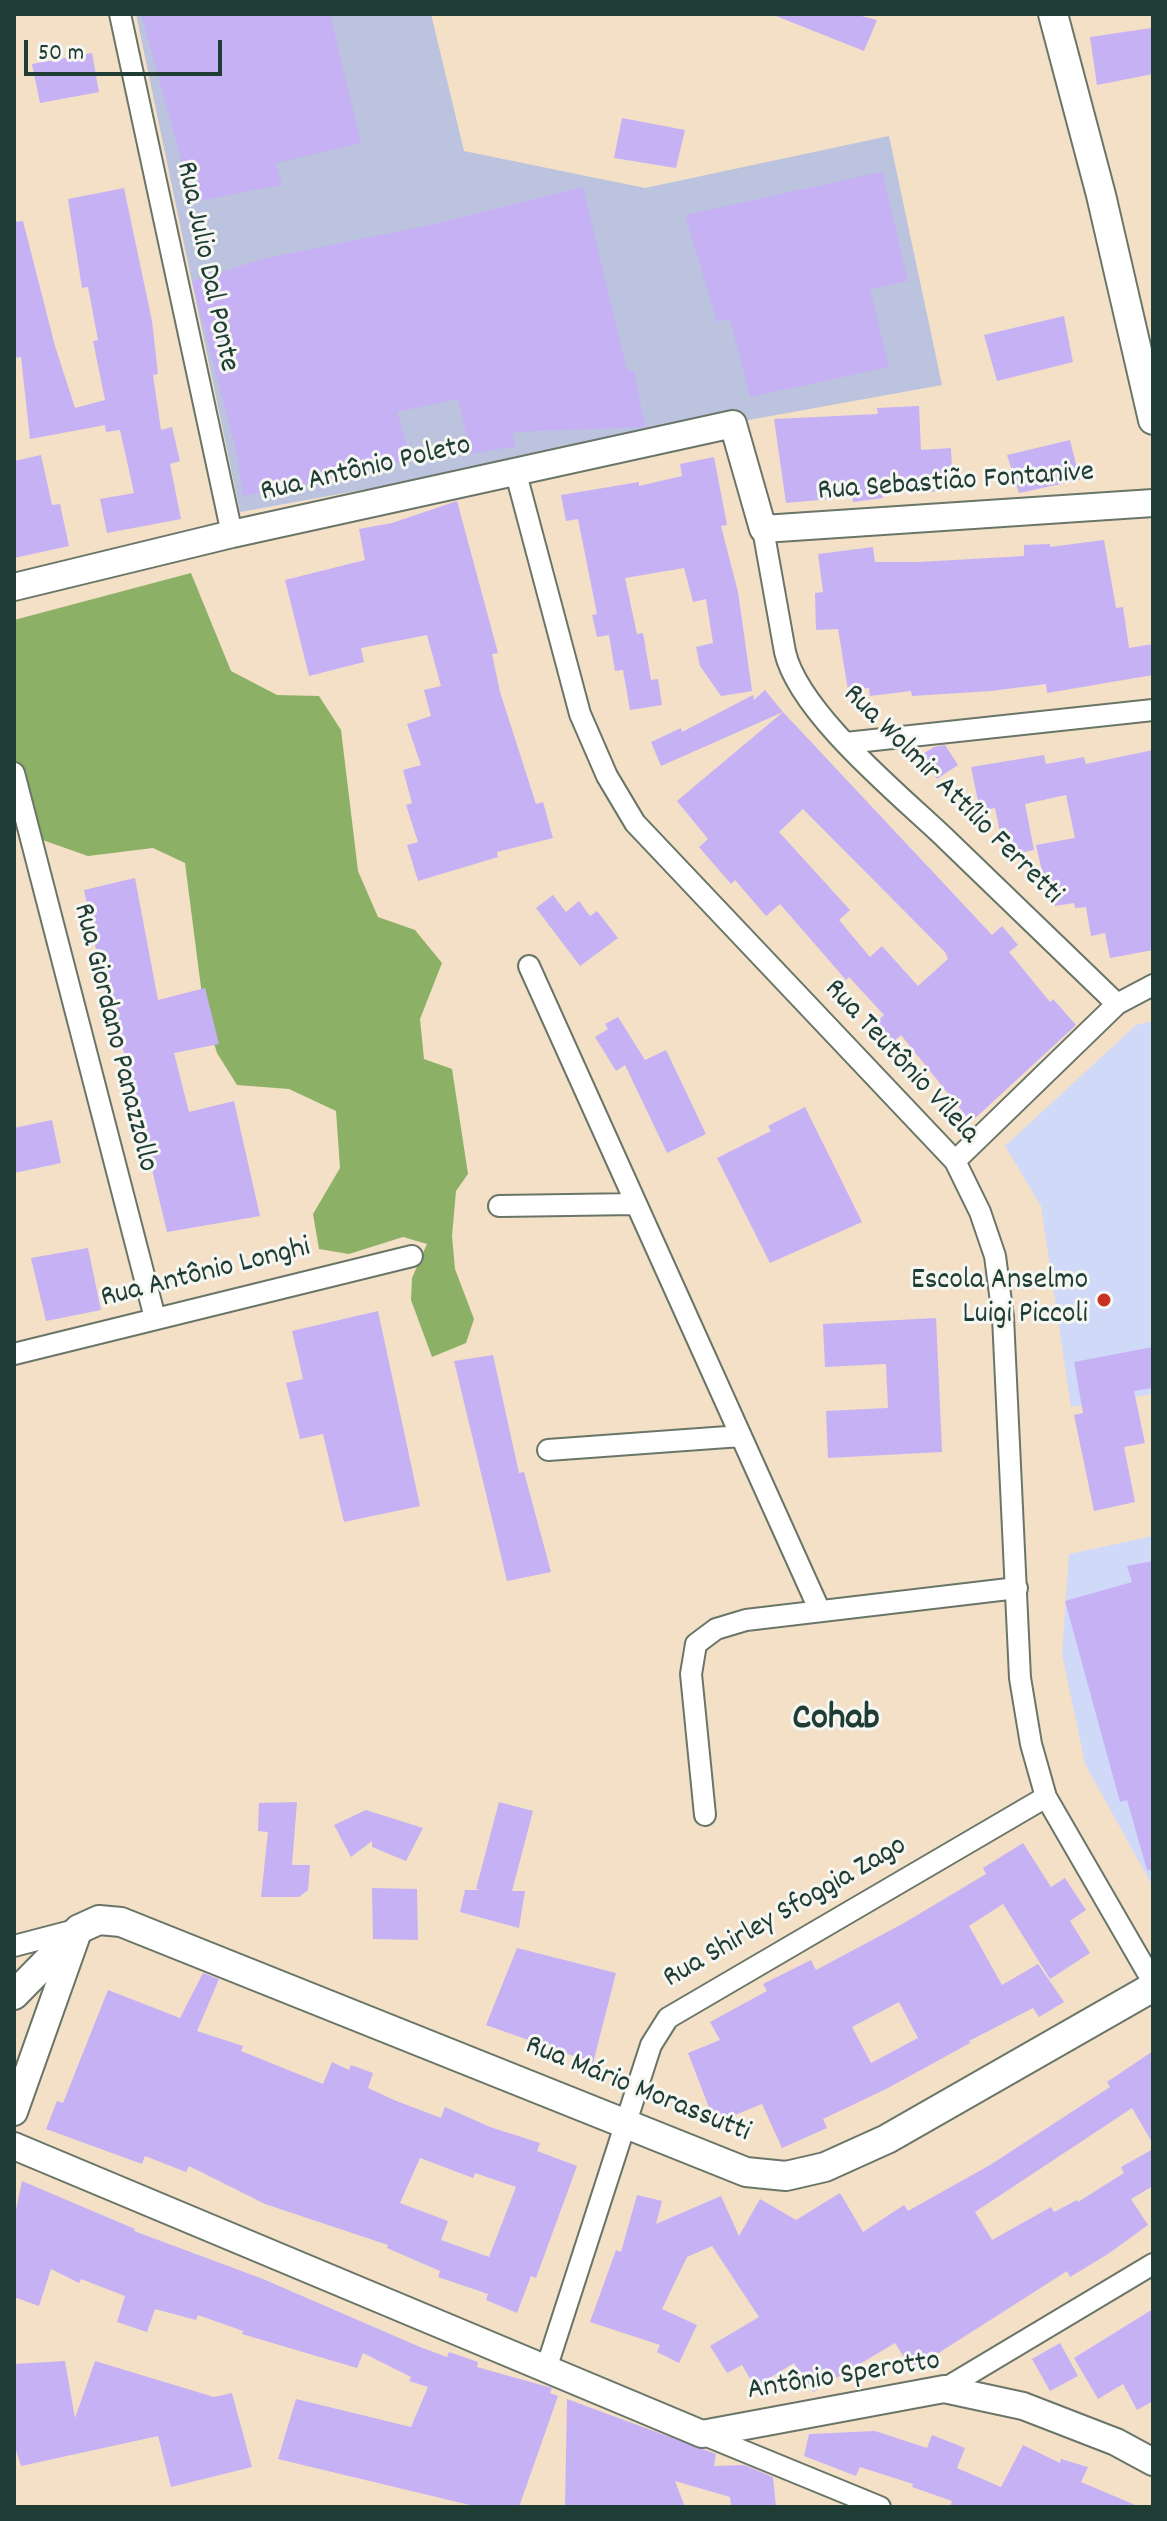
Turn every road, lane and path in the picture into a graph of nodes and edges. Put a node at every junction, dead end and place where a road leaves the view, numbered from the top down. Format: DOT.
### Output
graph roads {
  1 [pos="120,14"];
  2 [pos="1053,14"];
  3 [pos="1153,420"];
  4 [pos="733,424"];
  5 [pos="515,470"];
  6 [pos="1153,503"];
  7 [pos="763,529"];
  8 [pos="232,534"];
  9 [pos="14,587"];
  10 [pos="1153,710"];
  11 [pos="846,743"];
  12 [pos="14,773"];
  13 [pos="529,966"];
  14 [pos="1153,985"];
  15 [pos="1117,1004"];
  16 [pos="955,1161"];
  17 [pos="636,1204"];
  18 [pos="499,1206"];
  19 [pos="412,1256"];
  20 [pos="155,1318"];
  21 [pos="14,1354"];
  22 [pos="741,1436"];
  23 [pos="548,1450"];
  24 [pos="1017,1588"];
  25 [pos="819,1609"];
  26 [pos="1046,1797"];
  27 [pos="705,1815"];
  28 [pos="79,1929"];
  29 [pos="14,1946"];
  30 [pos="1153,1984"];
  31 [pos="14,1995"];
  32 [pos="14,2112"];
  33 [pos="626,2122"];
  34 [pos="14,2146"];
  35 [pos="1153,2264"];
  36 [pos="547,2366"];
  37 [pos="944,2389"];
  38 [pos="702,2434"];
  39 [pos="1153,2462"];
  40 [pos="880,2507"];
  1 -- 8 [label="street, Rua Julio Dal Ponte"];
  2 -- 3 [label="main road"];
  4 -- 5 [label="street, Rua Antônio Poleto"];
  4 -- 7 [label="street, Rua Wolmir Attílio Ferretti"];
  5 -- 8 [label="street, Rua Antônio Poleto"];
  5 -- 16 [label="street, Rua Teutônio Vilela"];
  6 -- 7 [label="street, Rua Sebastião Fontanive"];
  7 -- 11 [label="street, Rua Wolmir Attílio Ferretti"];
  8 -- 9 [label="street, Rua Antônio Poleto"];
  10 -- 11 [label="street"];
  11 -- 15 [label="street, Rua Wolmir Attílio Ferretti"];
  12 -- 20 [label="street, Rua Giordano Panazzollo"];
  13 -- 17 [label="street"];
  14 -- 15 [label="street"];
  15 -- 16 [label="street"];
  16 -- 24 [label="street, Rua Teutônio Vilela"];
  17 -- 18 [label="street"];
  17 -- 22 [label="street"];
  19 -- 20 [label="street, Rua Antônio Longhi"];
  20 -- 21 [label="street, Rua Antônio Longhi"];
  22 -- 23 [label="street"];
  22 -- 25 [label="street"];
  24 -- 25 [label="street"];
  24 -- 26 [label="street, Rua Teutônio Vilela"];
  25 -- 27 [label="street"];
  26 -- 30 [label="street, Rua Teutônio Vilela"];
  26 -- 33 [label="street, Rua Shirley Sfoggia Zago"];
  28 -- 29 [label="street"];
  28 -- 31 [label="main road"];
  28 -- 32 [label="street"];
  28 -- 33 [label="main road, Rua Mário Morassutti"];
  30 -- 33 [label="main road, Rua Mário Morassutti"];
  33 -- 36 [label="street, Rua Shirley Sfoggia Zago"];
  34 -- 36 [label="street"];
  35 -- 37 [label="street"];
  36 -- 38 [label="street"];
  37 -- 38 [label="street, Antônio Sperotto"];
  37 -- 39 [label="street, Antônio Sperotto"];
  38 -- 40 [label="street"];
}
